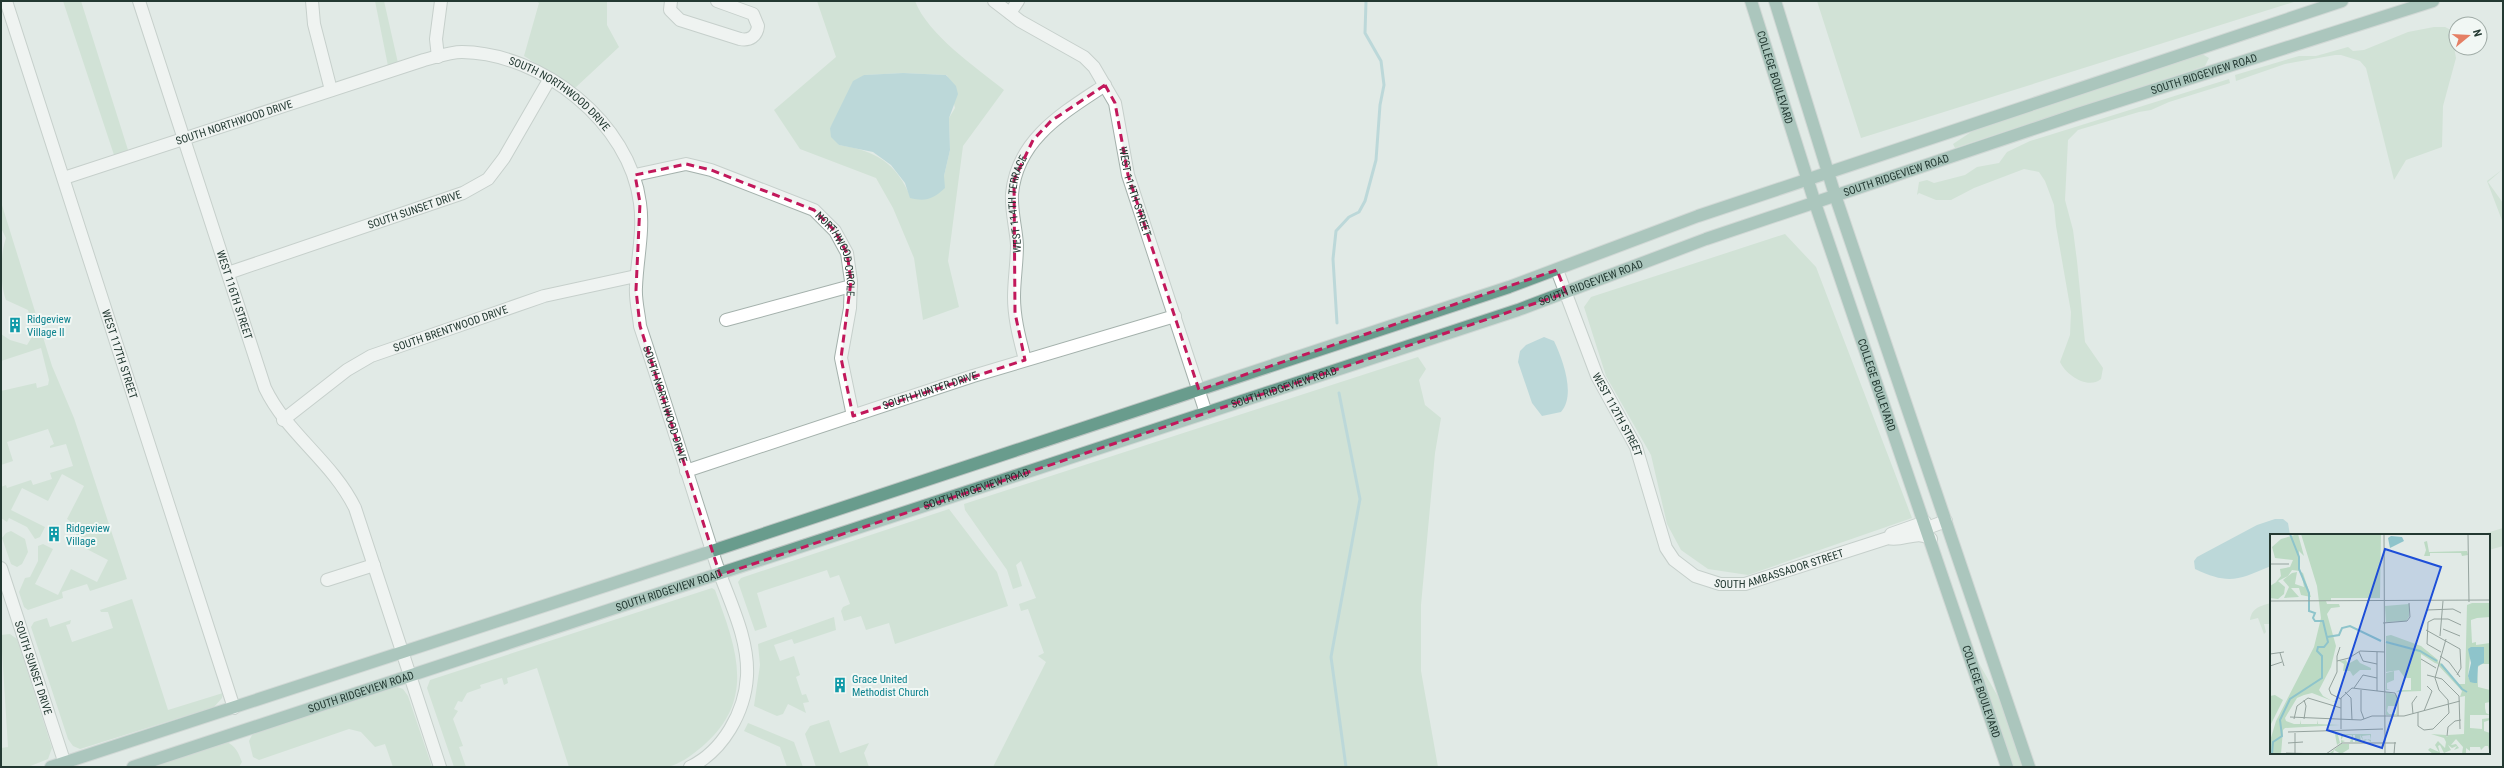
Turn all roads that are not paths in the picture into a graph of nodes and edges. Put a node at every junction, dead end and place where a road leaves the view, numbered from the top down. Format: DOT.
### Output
graph roads {
  1 [pos="6,1"];
  2 [pos="139,1"];
  3 [pos="312,1"];
  4 [pos="441,1"];
  5 [pos="671,1"];
  6 [pos="717,1"];
  7 [pos="994,1"];
  8 [pos="1018,1"];
  9 [pos="1751,1"];
  10 [pos="1775,1"];
  11 [pos="2342,1"];
  12 [pos="2432,1"];
  13 [pos="1010,13"];
  14 [pos="438,57"];
  15 [pos="549,80"];
  16 [pos="1105,85"];
  17 [pos="331,90"];
  18 [pos="184,140"];
  19 [pos="1827,173"];
  20 [pos="634,175"];
  21 [pos="64,178"];
  22 [pos="1808,180"];
  23 [pos="1835,196"];
  24 [pos="1815,202"];
  25 [pos="1557,270"];
  26 [pos="228,273"];
  27 [pos="636,276"];
  28 [pos="851,286"];
  29 [pos="1566,293"];
  30 [pos="1175,316"];
  31 [pos="726,320"];
  32 [pos="1026,360"];
  33 [pos="1199,390"];
  34 [pos="1206,414"];
  35 [pos="853,416"];
  36 [pos="283,420"];
  37 [pos="686,471"];
  38 [pos="1946,521"];
  39 [pos="1928,530"];
  40 [pos="1888,538"];
  41 [pos="712,551"];
  42 [pos="1674,560"];
  43 [pos="374,565"];
  44 [pos="1,568"];
  45 [pos="720,575"];
  46 [pos="327,580"];
  47 [pos="401,653"];
  48 [pos="409,676"];
  49 [pos="234,708"];
  50 [pos="65,765"];
  51 [pos="51,767"];
  52 [pos="133,767"];
  53 [pos="440,767"];
  54 [pos="690,767"];
  55 [pos="2007,767"];
  56 [pos="2029,767"];
  1 -- 21 [label="street, WEST 117TH STREET"];
  2 -- 18 [label="street, WEST 116TH STREET"];
  3 -- 17 [label="street"];
  4 -- 14 [label="street"];
  5 -- 6 [label="street"];
  7 -- 13 [label="street, WEST 114TH STREET"];
  8 -- 13 [label="street"];
  9 -- 22 [label="main road, COLLEGE BOULEVARD"];
  10 -- 19 [label="main road, COLLEGE BOULEVARD"];
  11 -- 19 [label="main road"];
  12 -- 23 [label="main road, SOUTH RIDGEVIEW ROAD"];
  13 -- 16 [label="street, WEST 114TH STREET"];
  14 -- 15 [label="street, SOUTH NORTHWOOD DRIVE"];
  14 -- 17 [label="street, SOUTH NORTHWOOD DRIVE"];
  15 -- 20 [label="street, SOUTH NORTHWOOD DRIVE"];
  15 -- 26 [label="street, SOUTH SUNSET DRIVE"];
  16 -- 30 [label="street, WEST 114TH STREET"];
  16 -- 32 [label="street, WEST 114TH TERRACE"];
  17 -- 18 [label="street, SOUTH NORTHWOOD DRIVE"];
  18 -- 21 [label="street, SOUTH NORTHWOOD DRIVE"];
  18 -- 26 [label="street, WEST 116TH STREET"];
  19 -- 22 [label="main road"];
  19 -- 23 [label="main road, COLLEGE BOULEVARD"];
  20 -- 27 [label="street, SOUTH NORTHWOOD DRIVE"];
  20 -- 28 [label="street, NORTHWOOD CIRCLE"];
  21 -- 49 [label="street, WEST 117TH STREET"];
  22 -- 24 [label="main road, COLLEGE BOULEVARD"];
  22 -- 25 [label="main road"];
  23 -- 24 [label="main road, SOUTH RIDGEVIEW ROAD"];
  23 -- 38 [label="main road, COLLEGE BOULEVARD"];
  24 -- 29 [label="main road, SOUTH RIDGEVIEW ROAD"];
  24 -- 39 [label="main road, COLLEGE BOULEVARD"];
  25 -- 29 [label="street, WEST 112TH STREET"];
  25 -- 33 [label="main road"];
  26 -- 36 [label="street, WEST 116TH STREET"];
  27 -- 36 [label="street, SOUTH BRENTWOOD DRIVE"];
  27 -- 37 [label="street, SOUTH NORTHWOOD DRIVE"];
  28 -- 31 [label="street"];
  28 -- 35 [label="street, NORTHWOOD CIRCLE"];
  29 -- 34 [label="main road, SOUTH RIDGEVIEW ROAD"];
  29 -- 42 [label="street, WEST 112TH STREET"];
  30 -- 32 [label="street, SOUTH HUNTER DRIVE"];
  30 -- 33 [label="street, WEST 114TH STREET"];
  32 -- 35 [label="street, SOUTH HUNTER DRIVE"];
  33 -- 34 [label="street, WEST 114TH STREET"];
  33 -- 41 [label="main road"];
  34 -- 45 [label="main road, SOUTH RIDGEVIEW ROAD"];
  35 -- 37 [label="street, SOUTH HUNTER DRIVE"];
  36 -- 43 [label="street, WEST 116TH STREET"];
  37 -- 41 [label="street, SOUTH NORTHWOOD DRIVE"];
  38 -- 39 [label="street, SOUTH AMBASSADOR STREET"];
  38 -- 56 [label="main road, COLLEGE BOULEVARD"];
  39 -- 40 [label="street, SOUTH AMBASSADOR STREET"];
  39 -- 40 [label="street, SOUTH AMBASSADOR STREET"];
  39 -- 55 [label="main road, COLLEGE BOULEVARD"];
  40 -- 42 [label="street, SOUTH AMBASSADOR STREET"];
  41 -- 45 [label="street, SOUTH NORTHWOOD DRIVE"];
  41 -- 47 [label="main road"];
  43 -- 46 [label="street"];
  43 -- 47 [label="street, WEST 116TH STREET"];
  44 -- 50 [label="street, SOUTH SUNSET DRIVE"];
  45 -- 48 [label="main road, SOUTH RIDGEVIEW ROAD"];
  45 -- 54 [label="street, SOUTH NORTHWOOD DRIVE"];
  47 -- 48 [label="street, WEST 116TH STREET"];
  47 -- 49 [label="main road"];
  48 -- 52 [label="main road, SOUTH RIDGEVIEW ROAD"];
  48 -- 53 [label="street, WEST 116TH STREET"];
  49 -- 50 [label="main road"];
  50 -- 51 [label="main road"];
}
